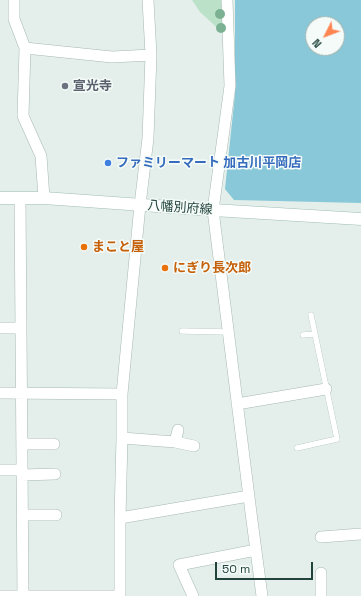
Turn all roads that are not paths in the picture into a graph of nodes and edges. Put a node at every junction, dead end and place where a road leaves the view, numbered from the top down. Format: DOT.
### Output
graph roads {
  1 [pos="14,0"];
  2 [pos="148,0"];
  3 [pos="227,0"];
  4 [pos="25,48"];
  5 [pos="151,55"];
  6 [pos="0,198"];
  7 [pos="20,198"];
  8 [pos="44,198"];
  9 [pos="140,205"];
  10 [pos="213,210"];
  11 [pos="361,218"];
  12 [pos="311,315"];
  13 [pos="0,328"];
  14 [pos="21,328"];
  15 [pos="182,331"];
  16 [pos="228,332"];
  17 [pos="315,334"];
  18 [pos="303,335"];
  19 [pos="326,389"];
  20 [pos="0,393"];
  21 [pos="22,393"];
  22 [pos="122,394"];
  23 [pos="237,404"];
  24 [pos="178,430"];
  25 [pos="122,438"];
  26 [pos="175,442"];
  27 [pos="22,444"];
  28 [pos="54,444"];
  29 [pos="194,446"];
  30 [pos="298,448"];
  31 [pos="0,470"];
  32 [pos="22,473"];
  33 [pos="56,474"];
  34 [pos="248,496"];
  35 [pos="22,515"];
  36 [pos="56,515"];
  37 [pos="120,518"];
  38 [pos="361,534"];
  39 [pos="321,538"];
  40 [pos="256,550"];
  41 [pos="321,573"];
  42 [pos="0,596"];
  43 [pos="22,596"];
  44 [pos="120,596"];
  45 [pos="193,596"];
  46 [pos="262,596"];
  47 [pos="321,596"];
  1 -- 4 [label="street"];
  2 -- 5 [label="street"];
  3 -- 10 [label="street"];
  4 -- 5 [label="street"];
  4 -- 8 [label="street"];
  5 -- 9 [label="street"];
  6 -- 7 [label="main road, 八幡別府線"];
  7 -- 8 [label="main road, 八幡別府線"];
  7 -- 14 [label="street"];
  8 -- 9 [label="main road, 八幡別府線"];
  9 -- 10 [label="main road, 八幡別府線"];
  9 -- 22 [label="street"];
  10 -- 11 [label="main road, 八幡別府線"];
  10 -- 16 [label="street"];
  12 -- 17 [label="lane"];
  13 -- 14 [label="street"];
  14 -- 21 [label="street"];
  15 -- 16 [label="lane"];
  16 -- 23 [label="street"];
  17 -- 18 [label="lane"];
  17 -- 19 [label="lane"];
  19 -- 23 [label="street"];
  19 -- 30 [label="lane"];
  20 -- 21 [label="street"];
  21 -- 22 [label="street"];
  21 -- 27 [label="street"];
  22 -- 25 [label="street"];
  23 -- 34 [label="street"];
  24 -- 26 [label="street"];
  25 -- 26 [label="street"];
  25 -- 37 [label="street"];
  26 -- 29 [label="street"];
  27 -- 28 [label="street"];
  27 -- 32 [label="street"];
  31 -- 32 [label="street"];
  32 -- 33 [label="street"];
  32 -- 35 [label="street"];
  34 -- 37 [label="street"];
  34 -- 40 [label="street"];
  35 -- 36 [label="street"];
  35 -- 43 [label="street"];
  37 -- 44 [label="street"];
  38 -- 39 [label="street"];
  40 -- 45 [label="street"];
  40 -- 46 [label="street"];
  41 -- 47 [label="street"];
  42 -- 43 [label="street"];
  43 -- 44 [label="street"];
}
